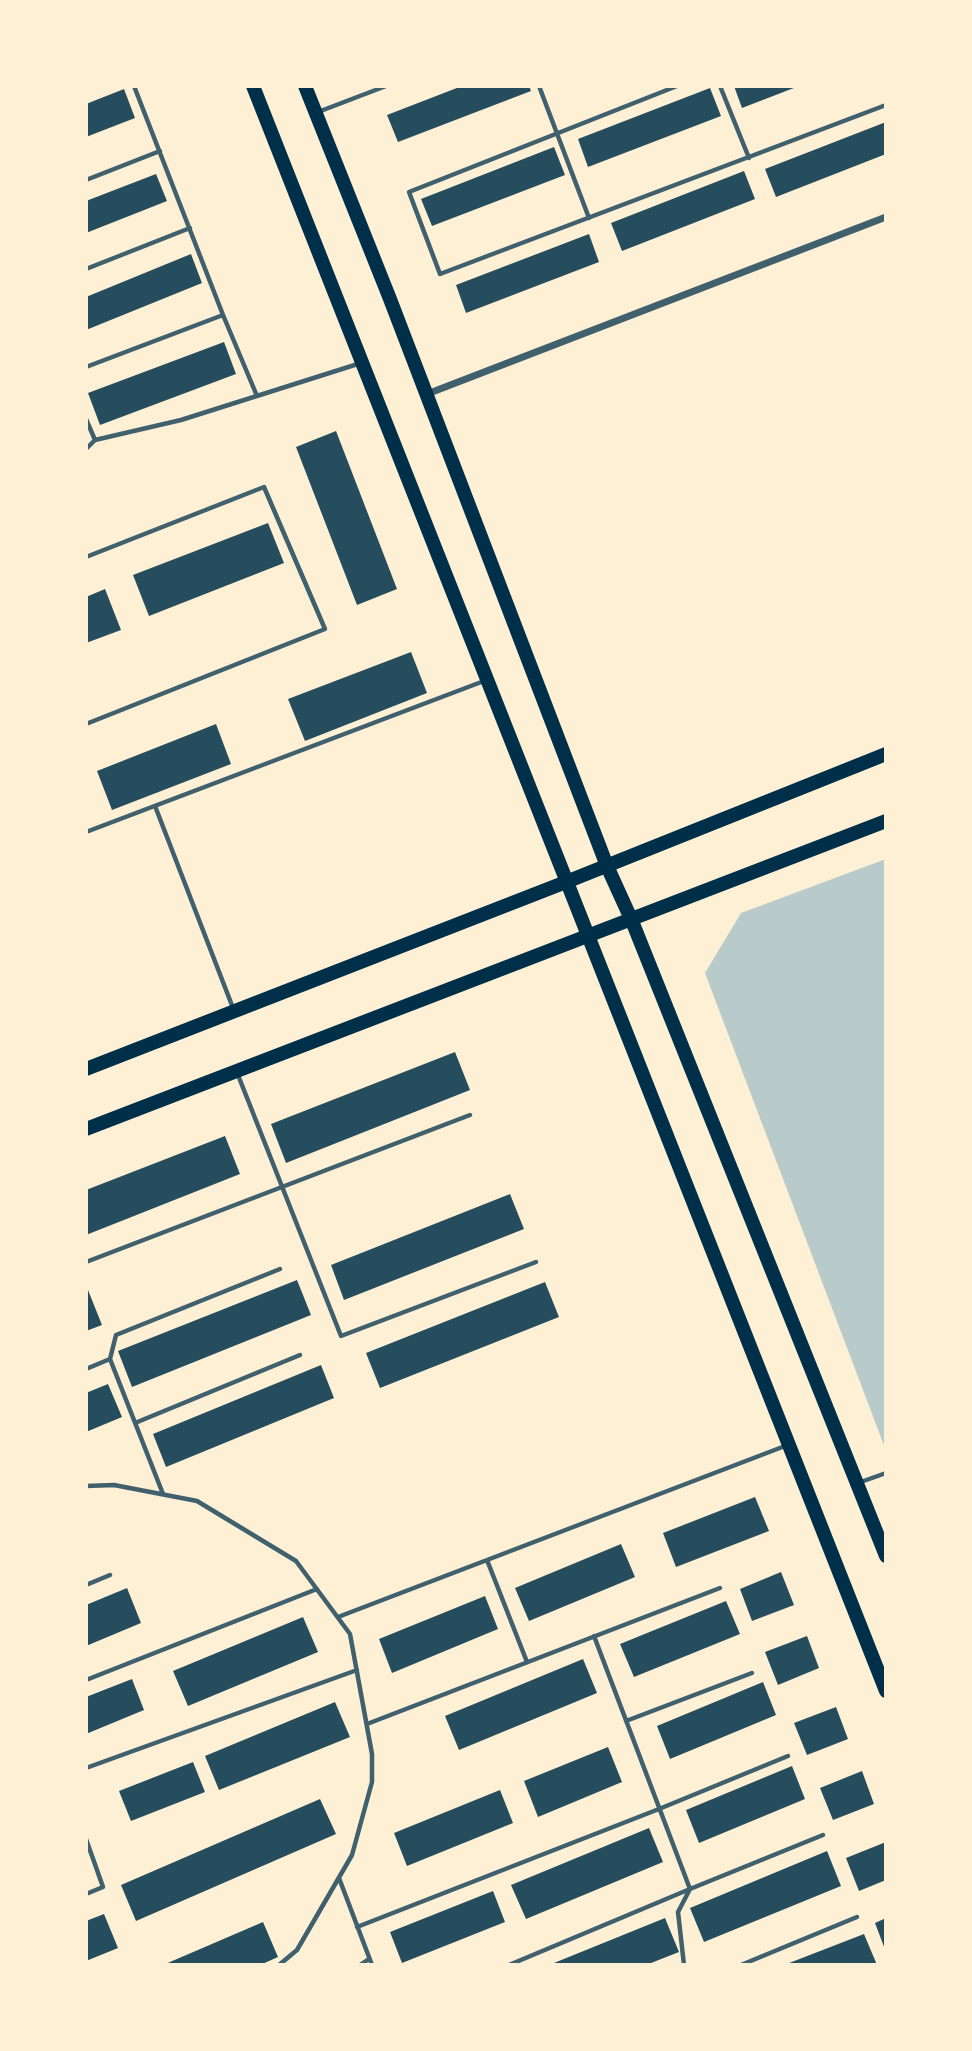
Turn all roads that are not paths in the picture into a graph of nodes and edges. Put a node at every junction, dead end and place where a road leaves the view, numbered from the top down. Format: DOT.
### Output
graph roads {
  1 [pos="134,86"];
  2 [pos="253,86"];
  3 [pos="305,86"];
  4 [pos="386,86"];
  5 [pos="539,86"];
  6 [pos="677,86"];
  7 [pos="720,86"];
  8 [pos="886,105"];
  9 [pos="316,113"];
  10 [pos="557,133"];
  11 [pos="159,152"];
  12 [pos="748,158"];
  13 [pos="86,180"];
  14 [pos="886,217"];
  15 [pos="589,218"];
  16 [pos="190,228"];
  17 [pos="86,269"];
  18 [pos="223,315"];
  19 [pos="362,363"];
  20 [pos="86,367"];
  21 [pos="426,394"];
  22 [pos="257,396"];
  23 [pos="86,419"];
  24 [pos="94,440"];
  25 [pos="86,449"];
  26 [pos="86,557"];
  27 [pos="486,680"];
  28 [pos="86,724"];
  29 [pos="886,754"];
  30 [pos="155,806"];
  31 [pos="886,821"];
  32 [pos="86,832"];
  33 [pos="607,866"];
  34 [pos="566,883"];
  35 [pos="632,921"];
  36 [pos="588,938"];
  37 [pos="234,1012"];
  38 [pos="86,1069"];
  39 [pos="237,1071"];
  40 [pos="470,1115"];
  41 [pos="86,1129"];
  42 [pos="282,1186"];
  43 [pos="86,1262"];
  44 [pos="536,1262"];
  45 [pos="280,1269"];
  46 [pos="300,1355"];
  47 [pos="110,1359"];
  48 [pos="86,1369"];
  49 [pos="135,1423"];
  50 [pos="789,1445"];
  51 [pos="886,1472"];
  52 [pos="858,1484"];
  53 [pos="86,1486"];
  54 [pos="164,1495"];
  55 [pos="886,1556"];
  56 [pos="487,1560"];
  57 [pos="110,1575"];
  58 [pos="86,1586"];
  59 [pos="720,1588"];
  60 [pos="317,1589"];
  61 [pos="338,1617"];
  62 [pos="594,1636"];
  63 [pos="527,1662"];
  64 [pos="357,1670"];
  65 [pos="752,1672"];
  66 [pos="86,1680"];
  67 [pos="886,1691"];
  68 [pos="626,1721"];
  69 [pos="367,1724"];
  70 [pos="788,1756"];
  71 [pos="86,1768"];
  72 [pos="659,1809"];
  73 [pos="823,1835"];
  74 [pos="86,1839"];
  75 [pos="339,1878"];
  76 [pos="690,1889"];
  77 [pos="86,1894"];
  78 [pos="857,1917"];
  79 [pos="357,1927"];
  80 [pos="371,1962"];
  81 [pos="279,1965"];
  82 [pos="360,1965"];
  83 [pos="509,1965"];
  84 [pos="684,1965"];
  85 [pos="741,1965"];
  1 -- 11 [label="lane"];
  2 -- 19 [label="main road"];
  3 -- 9 [label="main road"];
  4 -- 9 [label="lane"];
  5 -- 10 [label="lane"];
  6 -- 10 [label="lane"];
  7 -- 12 [label="lane"];
  8 -- 12 [label="lane"];
  9 -- 21 [label="main road"];
  10 -- 15 [label="lane"];
  10 -- 15 [label="lane"];
  11 -- 13 [label="lane"];
  11 -- 16 [label="lane"];
  12 -- 15 [label="lane"];
  14 -- 21 [label="street"];
  16 -- 17 [label="lane"];
  16 -- 18 [label="lane"];
  18 -- 20 [label="lane"];
  18 -- 22 [label="lane"];
  19 -- 22 [label="lane"];
  19 -- 27 [label="main road"];
  21 -- 33 [label="main road"];
  22 -- 24 [label="lane"];
  23 -- 24 [label="lane"];
  24 -- 25 [label="lane"];
  26 -- 28 [label="lane"];
  27 -- 30 [label="lane"];
  27 -- 34 [label="main road"];
  29 -- 33 [label="main road"];
  30 -- 32 [label="lane"];
  30 -- 37 [label="lane"];
  31 -- 35 [label="main road"];
  33 -- 34 [label="main road"];
  33 -- 35 [label="main road"];
  34 -- 36 [label="main road"];
  34 -- 37 [label="main road"];
  35 -- 36 [label="main road"];
  35 -- 52 [label="main road"];
  36 -- 39 [label="main road"];
  36 -- 50 [label="main road"];
  37 -- 38 [label="main road"];
  39 -- 41 [label="main road"];
  39 -- 42 [label="lane"];
  40 -- 42 [label="lane"];
  42 -- 43 [label="lane"];
  42 -- 44 [label="lane"];
  45 -- 47 [label="lane"];
  46 -- 49 [label="lane"];
  47 -- 48 [label="lane"];
  47 -- 49 [label="lane"];
  49 -- 54 [label="lane"];
  50 -- 56 [label="lane"];
  50 -- 67 [label="main road"];
  51 -- 52 [label="lane"];
  52 -- 55 [label="main road"];
  53 -- 54 [label="lane"];
  54 -- 60 [label="lane"];
  56 -- 61 [label="lane"];
  56 -- 63 [label="lane"];
  57 -- 58 [label="lane"];
  59 -- 62 [label="lane"];
  60 -- 61 [label="lane"];
  60 -- 66 [label="lane"];
  61 -- 64 [label="lane"];
  62 -- 63 [label="lane"];
  62 -- 68 [label="lane"];
  63 -- 69 [label="lane"];
  64 -- 69 [label="lane"];
  64 -- 71 [label="lane"];
  65 -- 68 [label="lane"];
  68 -- 72 [label="lane"];
  69 -- 75 [label="lane"];
  70 -- 72 [label="lane"];
  72 -- 76 [label="lane"];
  72 -- 79 [label="lane"];
  73 -- 76 [label="lane"];
  74 -- 77 [label="lane"];
  75 -- 79 [label="lane"];
  75 -- 81 [label="lane"];
  76 -- 83 [label="lane"];
  76 -- 84 [label="lane"];
  78 -- 85 [label="lane"];
  79 -- 80 [label="lane"];
  80 -- 82 [label="lane"];
}
